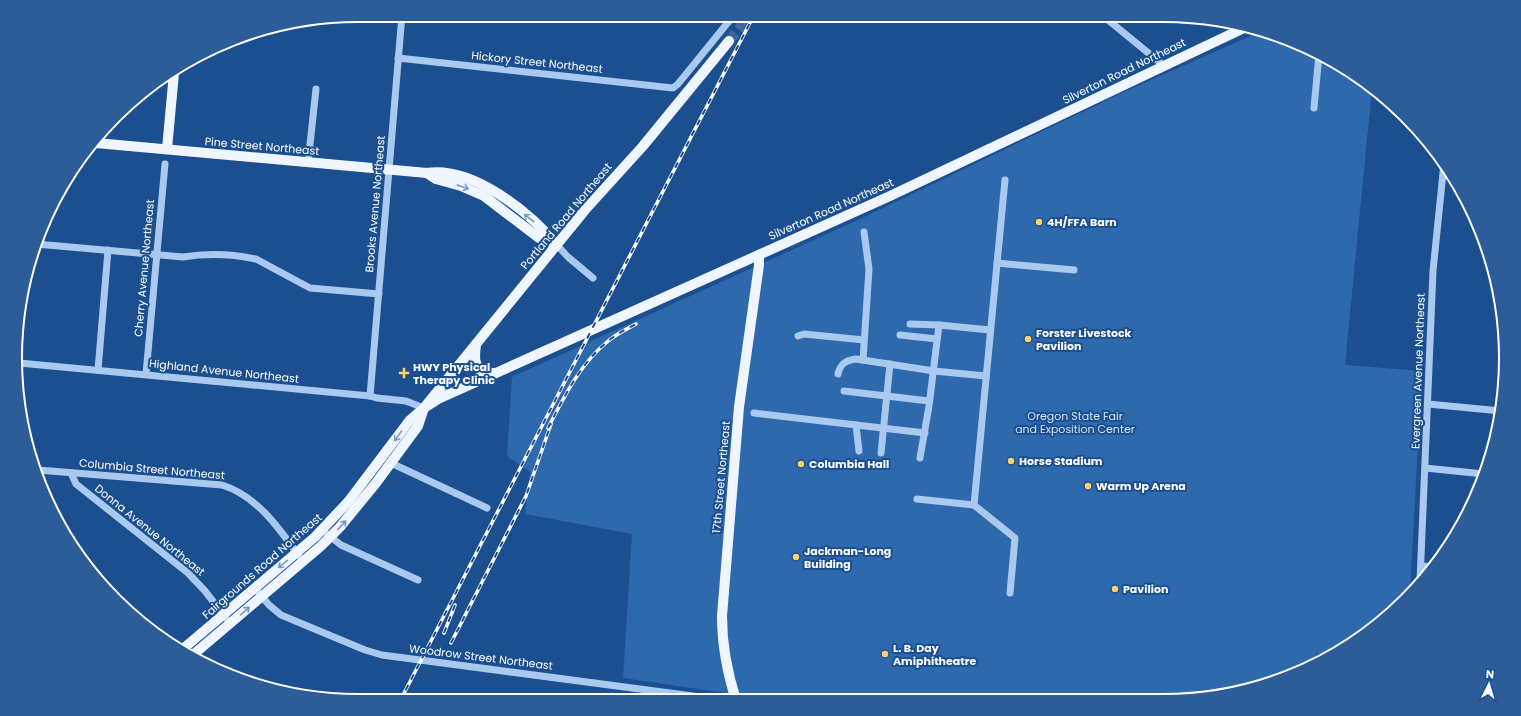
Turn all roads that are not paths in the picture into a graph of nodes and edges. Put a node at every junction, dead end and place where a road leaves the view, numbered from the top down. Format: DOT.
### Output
graph roads {
  1 [pos="401,22"];
  2 [pos="728,22"];
  3 [pos="1111,22"];
  4 [pos="1237,30"];
  5 [pos="729,41"];
  6 [pos="398,58"];
  7 [pos="1318,60"];
  8 [pos="1163,65"];
  9 [pos="174,77"];
  10 [pos="316,89"];
  11 [pos="1314,108"];
  12 [pos="99,143"];
  13 [pos="167,150"];
  14 [pos="308,163"];
  15 [pos="165,164"];
  16 [pos="389,170"];
  17 [pos="1443,173"];
  18 [pos="1004,180"];
  19 [pos="864,232"];
  20 [pos="42,245"];
  21 [pos="557,245"];
  22 [pos="108,250"];
  23 [pos="158,254"];
  24 [pos="758,255"];
  25 [pos="997,263"];
  26 [pos="1074,270"];
  27 [pos="593,278"];
  28 [pos="379,294"];
  29 [pos="910,324"];
  30 [pos="939,325"];
  31 [pos="990,330"];
  32 [pos="900,335"];
  33 [pos="798,336"];
  34 [pos="937,339"];
  35 [pos="864,340"];
  36 [pos="476,344"];
  37 [pos="863,360"];
  38 [pos="22,363"];
  39 [pos="890,364"];
  40 [pos="98,370"];
  41 [pos="934,370"];
  42 [pos="495,373"];
  43 [pos="146,374"];
  44 [pos="838,374"];
  45 [pos="986,376"];
  46 [pos="844,391"];
  47 [pos="370,396"];
  48 [pos="887,396"];
  49 [pos="929,401"];
  50 [pos="1428,404"];
  51 [pos="424,408"];
  52 [pos="1495,410"];
  53 [pos="754,412"];
  54 [pos="856,425"];
  55 [pos="884,428"];
  56 [pos="925,433"];
  57 [pos="859,451"];
  58 [pos="881,454"];
  59 [pos="920,458"];
  60 [pos="391,463"];
  61 [pos="1425,468"];
  62 [pos="42,470"];
  63 [pos="71,473"];
  64 [pos="1478,473"];
  65 [pos="917,499"];
  66 [pos="974,505"];
  67 [pos="487,508"];
  68 [pos="323,529"];
  69 [pos="330,537"];
  70 [pos="300,557"];
  71 [pos="1422,566"];
  72 [pos="1427,566"];
  73 [pos="1421,574"];
  74 [pos="418,580"];
  75 [pos="258,592"];
  76 [pos="1010,593"];
  77 [pos="227,620"];
  78 [pos="186,647"];
  79 [pos="196,652"];
  80 [pos="658,694"];
  81 [pos="734,694"];
  1 -- 6 [label="street, Brooks Avenue Northeast"];
  2 -- 6 [label="street, Hickory Street Northeast"];
  3 -- 8 [label="street"];
  4 -- 8 [label="main road, Silverton Road Northeast"];
  5 -- 21 [label="main road, Portland Road Northeast"];
  6 -- 16 [label="street, Brooks Avenue Northeast"];
  7 -- 11 [label="street"];
  8 -- 24 [label="main road, Silverton Road Northeast"];
  9 -- 13 [label="main road"];
  10 -- 14 [label="street"];
  12 -- 13 [label="main road, Pine Street Northeast"];
  13 -- 14 [label="main road, Pine Street Northeast"];
  14 -- 16 [label="main road, Pine Street Northeast"];
  15 -- 23 [label="street, Cherry Avenue Northeast"];
  16 -- 21 [label="main road, Pine Street Northeast"];
  16 -- 28 [label="street, Brooks Avenue Northeast"];
  17 -- 50 [label="street, Evergreen Avenue Northeast"];
  18 -- 25 [label="street"];
  19 -- 35 [label="street"];
  20 -- 22 [label="street"];
  21 -- 27 [label="street, Pine Street Northeast"];
  21 -- 36 [label="main road, Portland Road Northeast"];
  22 -- 23 [label="street"];
  22 -- 40 [label="street"];
  23 -- 28 [label="street"];
  23 -- 43 [label="street, Cherry Avenue Northeast"];
  24 -- 42 [label="main road, Silverton Road Northeast"];
  24 -- 81 [label="main road, 17th Street Northeast"];
  25 -- 26 [label="street"];
  25 -- 31 [label="street"];
  28 -- 47 [label="street, Brooks Avenue Northeast"];
  29 -- 30 [label="street"];
  30 -- 31 [label="street"];
  30 -- 34 [label="street"];
  31 -- 45 [label="street"];
  32 -- 34 [label="street"];
  33 -- 35 [label="street"];
  34 -- 41 [label="street"];
  35 -- 37 [label="street"];
  36 -- 42 [label="main road"];
  36 -- 51 [label="main road, Portland Road Northeast"];
  37 -- 39 [label="street"];
  37 -- 44 [label="street"];
  38 -- 40 [label="street, Highland Avenue Northeast"];
  39 -- 41 [label="street"];
  39 -- 48 [label="street"];
  40 -- 43 [label="street, Highland Avenue Northeast"];
  41 -- 45 [label="street"];
  41 -- 49 [label="street"];
  42 -- 51 [label="main road, Silverton Road Northeast"];
  43 -- 47 [label="street, Highland Avenue Northeast"];
  45 -- 66 [label="street"];
  46 -- 48 [label="street"];
  47 -- 51 [label="street, Highland Avenue Northeast"];
  48 -- 49 [label="street"];
  48 -- 55 [label="street"];
  49 -- 56 [label="street"];
  50 -- 52 [label="street"];
  50 -- 61 [label="street, Evergreen Avenue Northeast"];
  51 -- 60 [label="main road, Fairgrounds Road Northeast"];
  51 -- 68 [label="main road, Fairgrounds Road Northeast, one-way"];
  53 -- 54 [label="street"];
  54 -- 55 [label="street"];
  54 -- 57 [label="street"];
  55 -- 56 [label="street"];
  55 -- 58 [label="street"];
  56 -- 59 [label="street"];
  60 -- 67 [label="street"];
  69 -- 60 [label="main road, Fairgrounds Road Northeast, one-way"];
  61 -- 64 [label="street"];
  61 -- 71 [label="street, Evergreen Avenue Northeast"];
  62 -- 63 [label="street, Columbia Street Northeast"];
  63 -- 70 [label="street, Columbia Street Northeast"];
  63 -- 77 [label="street, Donna Avenue Northeast"];
  65 -- 66 [label="street"];
  66 -- 76 [label="street"];
  68 -- 69 [label="street"];
  68 -- 70 [label="main road, Fairgrounds Road Northeast"];
  69 -- 70 [label="main road, Fairgrounds Road Northeast"];
  69 -- 74 [label="street"];
  70 -- 75 [label="main road, Fairgrounds Road Northeast"];
  71 -- 72 [label="street"];
  71 -- 73 [label="street, Evergreen Avenue Northeast"];
  75 -- 77 [label="main road, Fairgrounds Road Northeast"];
  75 -- 80 [label="street, Woodrow Street Northeast"];
  77 -- 78 [label="main road, Fairgrounds Road Northeast"];
  77 -- 79 [label="main road, Fairgrounds Road Northeast"];
}
